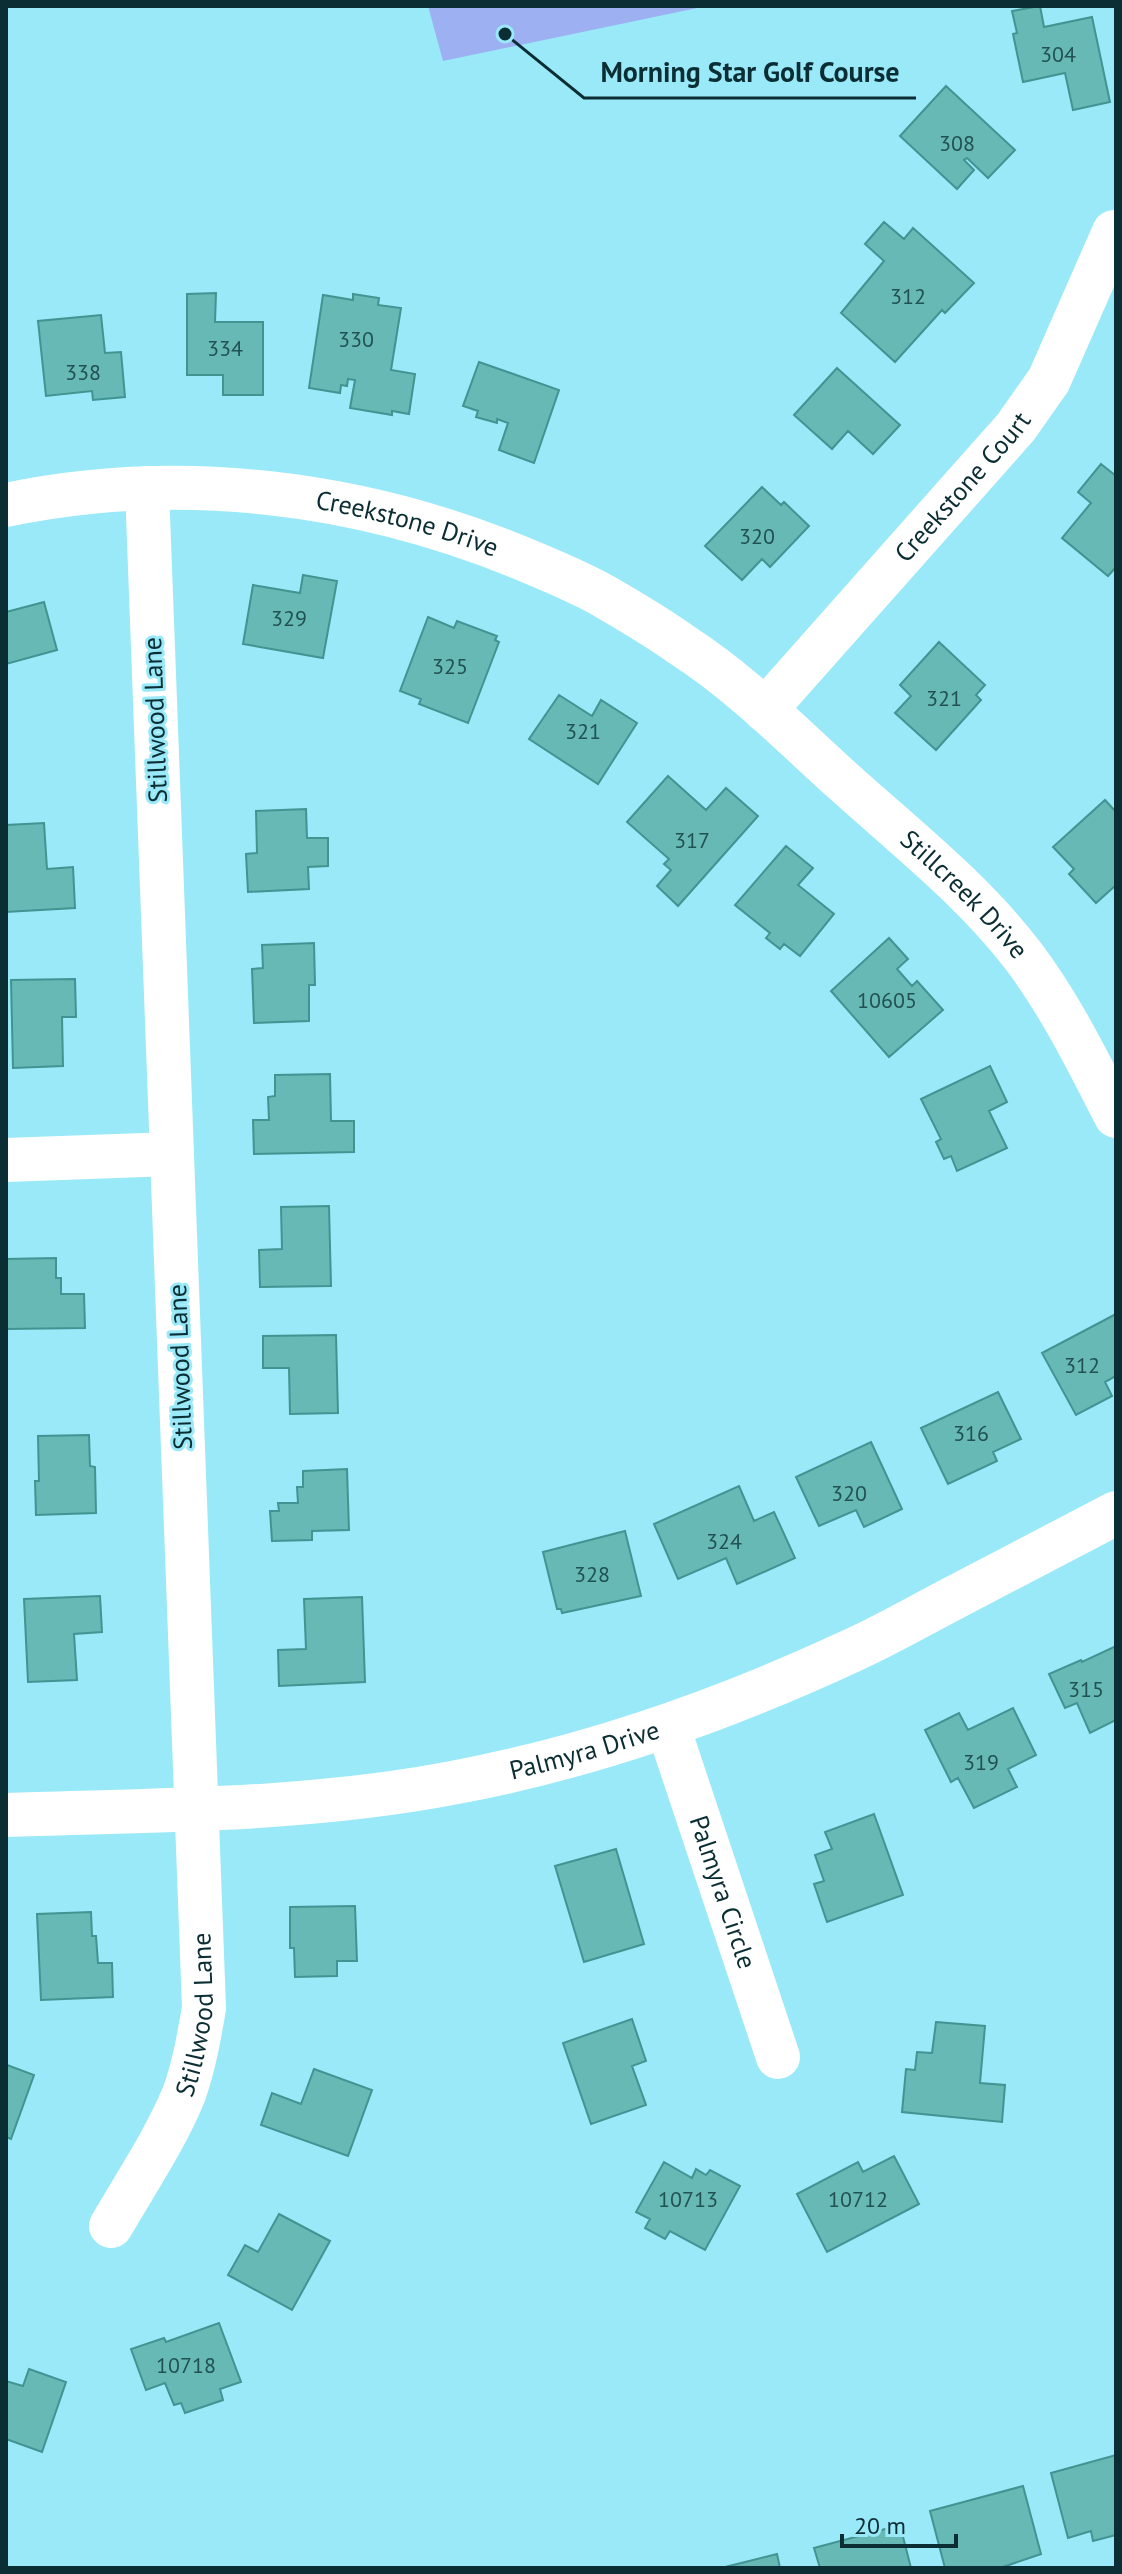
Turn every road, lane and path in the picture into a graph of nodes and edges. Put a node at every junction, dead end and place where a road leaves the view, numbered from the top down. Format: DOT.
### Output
graph roads {
  1 [pos="1114,232"];
  2 [pos="147,488"];
  3 [pos="6,505"];
  4 [pos="765,710"];
  5 [pos="1116,1116"];
  6 [pos="172,1154"];
  7 [pos="6,1160"];
  8 [pos="1116,1513"];
  9 [pos="668,1727"];
  10 [pos="198,1808"];
  11 [pos="6,1815"];
  12 [pos="778,2057"];
  13 [pos="111,2226"];
  1 -- 4 [label="street, Creekstone Court"];
  2 -- 3 [label="street, Creekstone Drive"];
  2 -- 4 [label="street, Creekstone Drive"];
  2 -- 6 [label="street, Stillwood Lane"];
  4 -- 5 [label="street, Stillcreek Drive"];
  6 -- 7 [label="street"];
  6 -- 10 [label="street, Stillwood Lane"];
  8 -- 9 [label="street, Palmyra Drive"];
  9 -- 10 [label="street, Palmyra Drive"];
  9 -- 12 [label="street, Palmyra Circle"];
  10 -- 11 [label="street, Palmyra Drive"];
  10 -- 13 [label="street, Stillwood Lane"];
}
